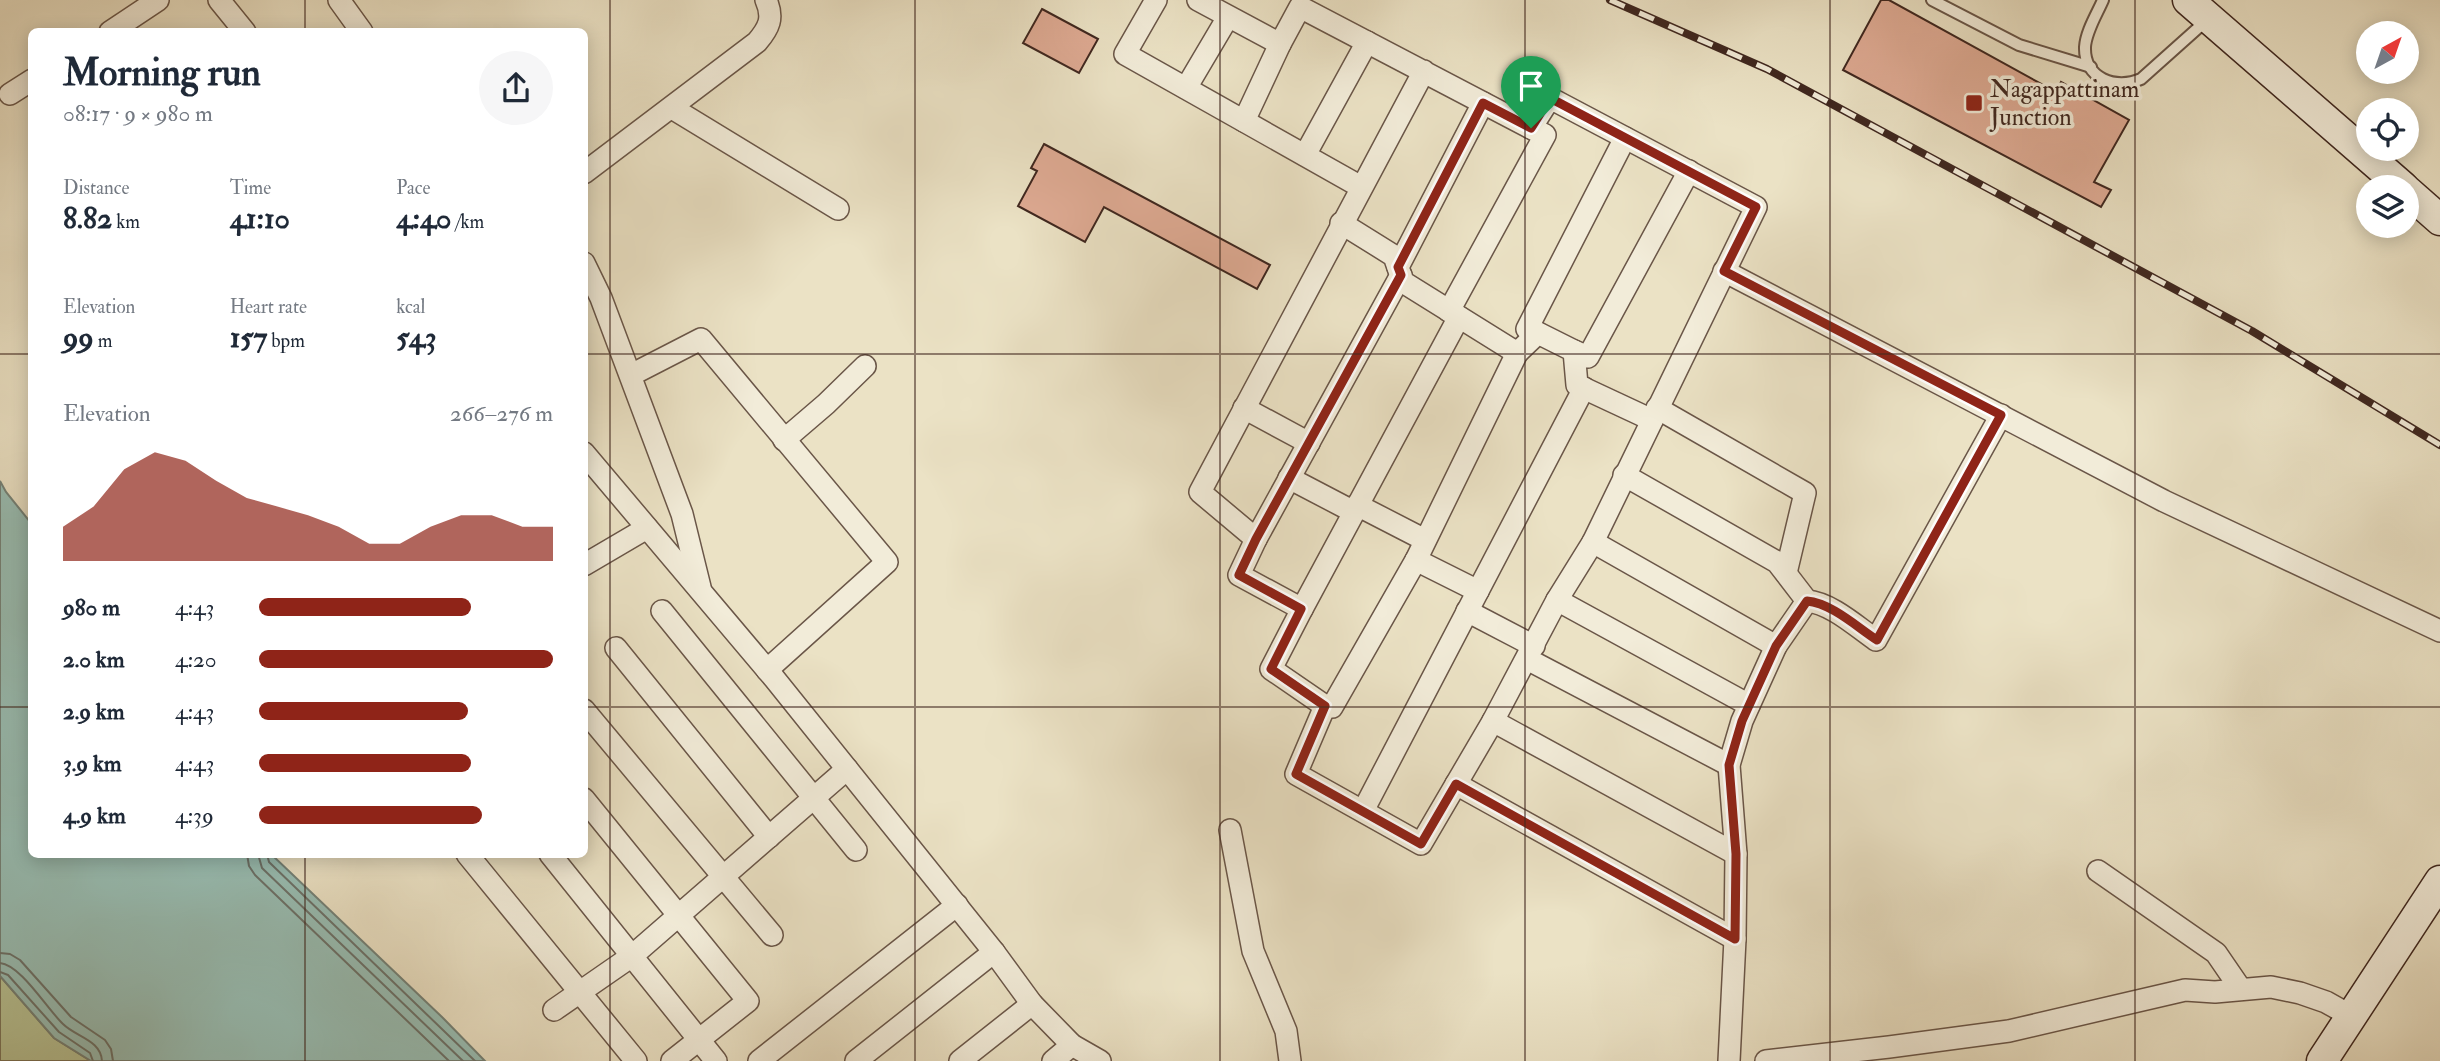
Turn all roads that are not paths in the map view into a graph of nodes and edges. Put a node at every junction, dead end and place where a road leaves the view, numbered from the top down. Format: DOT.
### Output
graph roads {
  1 [pos="158,0"];
  2 [pos="219,0"];
  3 [pos="339,0"];
  4 [pos="766,0"];
  5 [pos="1156,0"];
  6 [pos="1198,0"];
  7 [pos="1932,0"];
  8 [pos="2103,0"];
  9 [pos="2199,9"];
  10 [pos="1228,17"];
  11 [pos="116,28"];
  12 [pos="242,28"];
  13 [pos="359,28"];
  14 [pos="1367,42"];
  15 [pos="1280,44"];
  16 [pos="2091,67"];
  17 [pos="1424,71"];
  18 [pos="28,83"];
  19 [pos="1186,89"];
  20 [pos="10,94"];
  21 [pos="1483,103"];
  22 [pos="672,108"];
  23 [pos="1244,121"];
  24 [pos="1531,128"];
  25 [pos="1625,138"];
  26 [pos="1305,155"];
  27 [pos="588,170"];
  28 [pos="1689,171"];
  29 [pos="2390,175"];
  30 [pos="1361,187"];
  31 [pos="2419,200"];
  32 [pos="838,209"];
  33 [pos="2440,219"];
  34 [pos="1341,223"];
  35 [pos="588,271"];
  36 [pos="1399,271"];
  37 [pos="1724,271"];
  38 [pos="1454,314"];
  39 [pos="1538,333"];
  40 [pos="1574,351"];
  41 [pos="1517,353"];
  42 [pos="865,366"];
  43 [pos="631,375"];
  44 [pos="1584,388"];
  45 [pos="1244,408"];
  46 [pos="1654,414"];
  47 [pos="2001,415"];
  48 [pos="783,440"];
  49 [pos="1309,443"];
  50 [pos="588,458"];
  51 [pos="1625,475"];
  52 [pos="1289,478"];
  53 [pos="1356,509"];
  54 [pos="647,528"];
  55 [pos="1256,539"];
  56 [pos="1425,540"];
  57 [pos="1593,542"];
  58 [pos="1416,560"];
  59 [pos="588,563"];
  60 [pos="1786,573"];
  61 [pos="1478,591"];
  62 [pos="702,592"];
  63 [pos="1557,600"];
  64 [pos="1807,601"];
  65 [pos="1301,609"];
  66 [pos="662,611"];
  67 [pos="1468,611"];
  68 [pos="2440,631"];
  69 [pos="1776,646"];
  70 [pos="616,648"];
  71 [pos="1531,652"];
  72 [pos="767,670"];
  73 [pos="1749,705"];
  74 [pos="1325,706"];
  75 [pos="588,715"];
  76 [pos="1493,721"];
  77 [pos="1729,765"];
  78 [pos="847,769"];
  79 [pos="1456,784"];
  80 [pos="814,798"];
  81 [pos="588,804"];
  82 [pos="1363,811"];
  83 [pos="1230,830"];
  84 [pos="769,837"];
  85 [pos="856,850"];
  86 [pos="1736,854"];
  87 [pos="470,858"];
  88 [pos="553,858"];
  89 [pos="2098,871"];
  90 [pos="723,877"];
  91 [pos="2440,881"];
  92 [pos="957,905"];
  93 [pos="679,915"];
  94 [pos="772,935"];
  95 [pos="1735,939"];
  96 [pos="994,953"];
  97 [pos="632,956"];
  98 [pos="2240,988"];
  99 [pos="580,992"];
  100 [pos="1032,1004"];
  101 [pos="554,1010"];
  102 [pos="2351,1017"];
  103 [pos="698,1040"];
  104 [pos="1072,1045"];
  105 [pos="636,1061"];
  106 [pos="672,1061"];
  107 [pos="716,1061"];
  108 [pos="759,1061"];
  109 [pos="856,1061"];
  110 [pos="960,1061"];
  111 [pos="1053,1061"];
  112 [pos="1100,1061"];
  113 [pos="1290,1061"];
  114 [pos="1729,1061"];
  115 [pos="1766,1061"];
  116 [pos="2322,1061"];
  1 -- 11 [label="street"];
  2 -- 12 [label="street"];
  3 -- 13 [label="street"];
  4 -- 22 [label="street"];
  5 -- 19 [label="street"];
  6 -- 10 [label="street"];
  7 -- 16 [label="lane"];
  8 -- 16 [label="lane"];
  9 -- 16 [label="lane"];
  9 -- 29 [label="main road"];
  10 -- 15 [label="street"];
  10 -- 19 [label="street"];
  14 -- 15 [label="street"];
  14 -- 17 [label="street"];
  14 -- 26 [label="street"];
  15 -- 23 [label="street"];
  17 -- 21 [label="street"];
  17 -- 30 [label="street"];
  18 -- 20 [label="street"];
  19 -- 23 [label="street"];
  21 -- 24 [label="street"];
  21 -- 36 [label="street"];
  22 -- 27 [label="street"];
  22 -- 32 [label="street"];
  23 -- 26 [label="street"];
  24 -- 25 [label="street"];
  24 -- 38 [label="street"];
  25 -- 28 [label="street"];
  25 -- 39 [label="street"];
  26 -- 30 [label="street"];
  28 -- 37 [label="street"];
  28 -- 40 [label="street"];
  30 -- 34 [label="street"];
  31 -- 33 [label="main road"];
  34 -- 36 [label="street"];
  34 -- 45 [label="street"];
  35 -- 43 [label="street"];
  36 -- 38 [label="street"];
  36 -- 49 [label="street"];
  37 -- 46 [label="street"];
  37 -- 47 [label="street"];
  38 -- 41 [label="street"];
  38 -- 53 [label="street"];
  39 -- 40 [label="street"];
  39 -- 41 [label="street"];
  40 -- 44 [label="street"];
  41 -- 56 [label="street"];
  42 -- 48 [label="street"];
  43 -- 48 [label="street"];
  43 -- 62 [label="street"];
  44 -- 46 [label="street"];
  44 -- 61 [label="street"];
  45 -- 49 [label="street"];
  45 -- 55 [label="street"];
  46 -- 51 [label="street"];
  46 -- 60 [label="street"];
  47 -- 64 [label="street"];
  47 -- 68 [label="street"];
  48 -- 72 [label="street"];
  49 -- 52 [label="street"];
  50 -- 54 [label="street"];
  51 -- 57 [label="street"];
  51 -- 60 [label="street"];
  52 -- 53 [label="street"];
  52 -- 55 [label="street"];
  53 -- 56 [label="street"];
  53 -- 65 [label="street"];
  54 -- 59 [label="street"];
  54 -- 62 [label="street"];
  55 -- 65 [label="street"];
  56 -- 58 [label="street"];
  57 -- 63 [label="street"];
  57 -- 69 [label="street"];
  58 -- 61 [label="street"];
  58 -- 74 [label="street"];
  60 -- 64 [label="street"];
  61 -- 67 [label="street"];
  62 -- 72 [label="street"];
  63 -- 71 [label="street"];
  63 -- 73 [label="street"];
  64 -- 69 [label="street"];
  65 -- 74 [label="street"];
  66 -- 80 [label="street"];
  67 -- 71 [label="street"];
  67 -- 82 [label="street"];
  69 -- 73 [label="street"];
  70 -- 84 [label="street"];
  71 -- 76 [label="street"];
  71 -- 77 [label="street"];
  72 -- 78 [label="street"];
  73 -- 77 [label="street"];
  74 -- 82 [label="street"];
  75 -- 90 [label="street"];
  76 -- 79 [label="street"];
  76 -- 86 [label="street"];
  77 -- 86 [label="street"];
  78 -- 80 [label="street"];
  78 -- 92 [label="street"];
  79 -- 82 [label="street"];
  79 -- 95 [label="street"];
  80 -- 84 [label="street"];
  80 -- 85 [label="street"];
  81 -- 93 [label="street"];
  83 -- 113 [label="street"];
  84 -- 90 [label="street"];
  86 -- 95 [label="street"];
  87 -- 99 [label="street"];
  88 -- 97 [label="street"];
  89 -- 98 [label="street"];
  90 -- 93 [label="street"];
  90 -- 94 [label="street"];
  91 -- 102 [label="main road"];
  92 -- 96 [label="street"];
  92 -- 108 [label="street"];
  93 -- 97 [label="street"];
  93 -- 103 [label="street"];
  95 -- 114 [label="street"];
  96 -- 100 [label="street"];
  96 -- 109 [label="street"];
  97 -- 99 [label="street"];
  97 -- 103 [label="street"];
  98 -- 102 [label="street"];
  98 -- 115 [label="street"];
  99 -- 101 [label="street"];
  99 -- 105 [label="street"];
  100 -- 104 [label="street"];
  100 -- 110 [label="street"];
  102 -- 116 [label="main road"];
  103 -- 106 [label="street"];
  103 -- 107 [label="street"];
  104 -- 111 [label="street"];
  104 -- 112 [label="street"];
}
